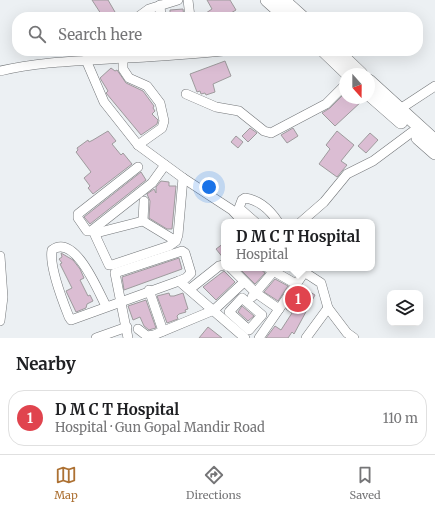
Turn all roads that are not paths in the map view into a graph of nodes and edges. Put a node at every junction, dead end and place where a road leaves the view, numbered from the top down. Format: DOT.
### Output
graph roads {
  1 [pos="178,0"];
  2 [pos="188,0"];
  3 [pos="268,0"];
  4 [pos="283,0"];
  5 [pos="160,5"];
  6 [pos="145,12"];
  7 [pos="161,12"];
  8 [pos="189,12"];
  9 [pos="281,12"];
  10 [pos="296,12"];
  11 [pos="145,56"];
  12 [pos="329,56"];
  13 [pos="342,56"];
  14 [pos="123,58"];
  15 [pos="86,60"];
  16 [pos="342,68"];
  17 [pos="355,68"];
  18 [pos="0,71"];
  19 [pos="375,86"];
  20 [pos="435,86"];
  21 [pos="339,91"];
  22 [pos="186,94"];
  23 [pos="375,99"];
  24 [pos="400,109"];
  25 [pos="412,132"];
  26 [pos="435,141"];
  27 [pos="138,146"];
  28 [pos="435,153"];
  29 [pos="165,165"];
  30 [pos="138,167"];
  31 [pos="183,178"];
  32 [pos="144,201"];
  33 [pos="240,219"];
  34 [pos="252,219"];
  35 [pos="276,219"];
  36 [pos="304,219"];
  37 [pos="143,221"];
  38 [pos="176,241"];
  39 [pos="0,256"];
  40 [pos="221,266"];
  41 [pos="234,271"];
  42 [pos="269,271"];
  43 [pos="272,271"];
  44 [pos="301,271"];
  45 [pos="303,271"];
  46 [pos="180,280"];
  47 [pos="244,282"];
  48 [pos="296,284"];
  49 [pos="190,289"];
  50 [pos="149,290"];
  51 [pos="256,293"];
  52 [pos="122,300"];
  53 [pos="248,302"];
  54 [pos="106,306"];
  55 [pos="328,308"];
  56 [pos="279,309"];
  57 [pos="214,310"];
  58 [pos="0,321"];
  59 [pos="237,325"];
  60 [pos="127,327"];
  61 [pos="138,329"];
  62 [pos="163,331"];
  63 [pos="99,338"];
  64 [pos="128,338"];
  65 [pos="245,338"];
  66 [pos="259,338"];
  67 [pos="306,338"];
  68 [pos="354,338"];
  1 -- 5 [label="street"];
  2 -- 8 [label="street"];
  3 -- 9 [label="main road"];
  4 -- 10 [label="main road"];
  5 -- 6 [label="street"];
  5 -- 7 [label="street"];
  11 -- 14 [label="street"];
  12 -- 16 [label="main road"];
  13 -- 17 [label="main road"];
  14 -- 15 [label="street"];
  14 -- 27 [label="street"];
  15 -- 18 [label="street"];
  15 -- 27 [label="street"];
  19 -- 24 [label="main road"];
  20 -- 24 [label="street"];
  21 -- 22 [label="street"];
  23 -- 25 [label="main road"];
  24 -- 26 [label="main road"];
  25 -- 28 [label="main road"];
  25 -- 36 [label="street"];
  27 -- 29 [label="street"];
  29 -- 30 [label="street"];
  29 -- 31 [label="street"];
  31 -- 33 [label="street"];
  31 -- 38 [label="street"];
  32 -- 37 [label="street"];
  34 -- 35 [label="street"];
  37 -- 38 [label="street"];
  37 -- 38 [label="street"];
  39 -- 58 [label="street"];
  40 -- 49 [label="street"];
  41 -- 47 [label="street"];
  42 -- 51 [label="street"];
  43 -- 48 [label="street"];
  44 -- 48 [label="street"];
  45 -- 55 [label="street"];
  46 -- 49 [label="street"];
  46 -- 50 [label="street"];
  46 -- 52 [label="street"];
  47 -- 51 [label="street"];
  47 -- 57 [label="street"];
  48 -- 56 [label="street"];
  49 -- 57 [label="street"];
  50 -- 52 [label="street"];
  50 -- 62 [label="street"];
  51 -- 53 [label="street"];
  51 -- 56 [label="street"];
  52 -- 54 [label="street"];
  52 -- 60 [label="street"];
  53 -- 59 [label="street"];
  53 -- 59 [label="street"];
  54 -- 54 [label="street"];
  55 -- 67 [label="street"];
  55 -- 68 [label="street"];
  56 -- 66 [label="street"];
  57 -- 59 [label="street"];
  57 -- 62 [label="street"];
  59 -- 65 [label="street"];
  60 -- 63 [label="street"];
  60 -- 64 [label="street"];
  61 -- 62 [label="street"];
}
